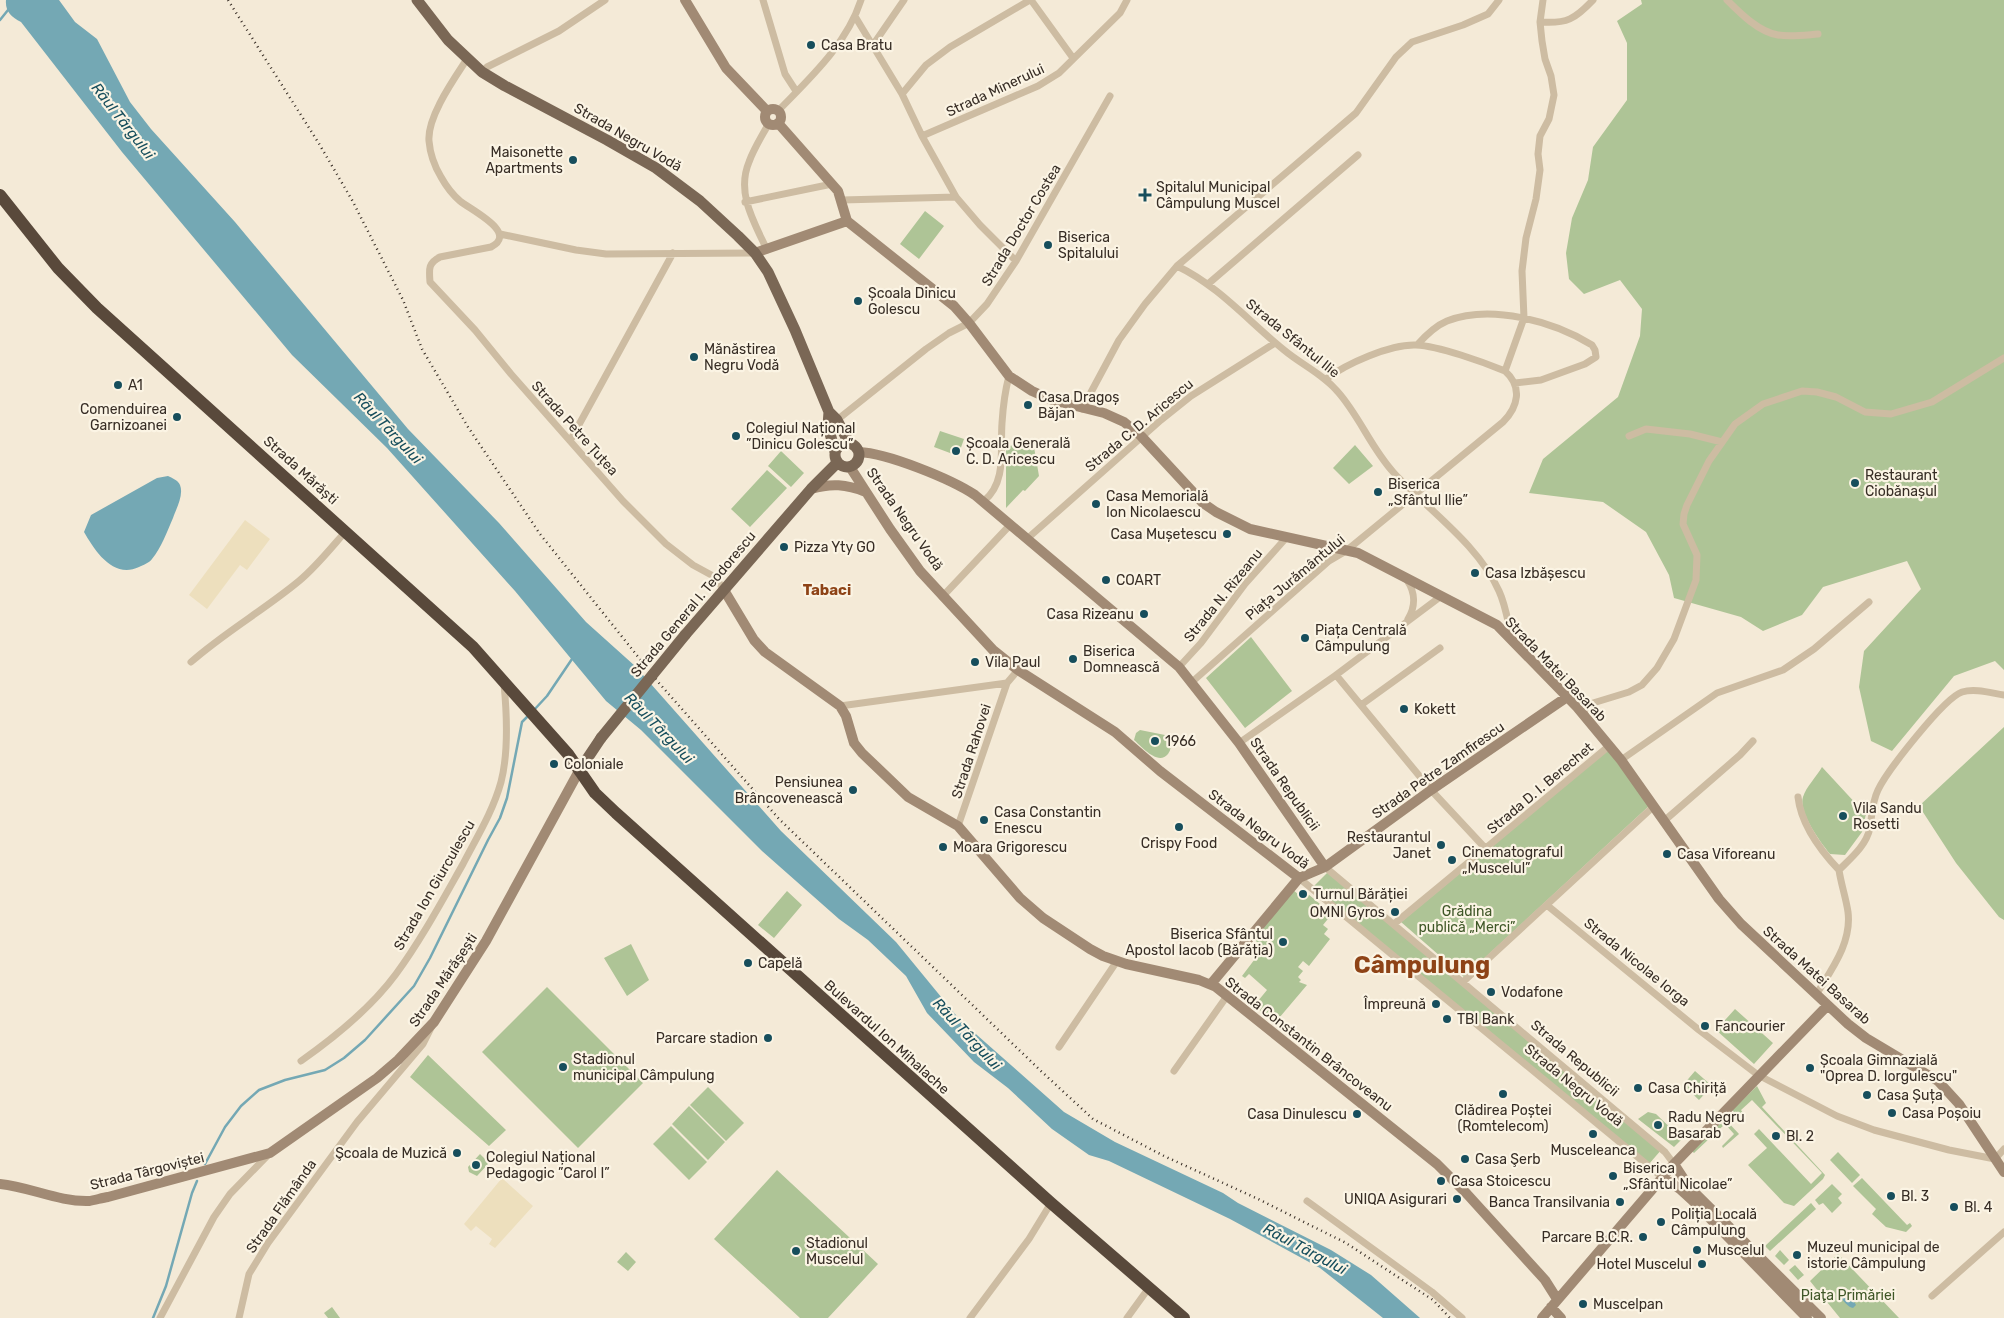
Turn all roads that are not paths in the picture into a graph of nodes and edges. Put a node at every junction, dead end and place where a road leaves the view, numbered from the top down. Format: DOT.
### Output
graph roads {
  1 [pos="417,0"];
  2 [pos="605,0"];
  3 [pos="684,0"];
  4 [pos="763,0"];
  5 [pos="861,0"];
  6 [pos="904,0"];
  7 [pos="1031,0"];
  8 [pos="1127,0"];
  9 [pos="1499,0"];
  10 [pos="1543,0"];
  11 [pos="1593,0"];
  12 [pos="1728,0"];
  13 [pos="856,18"];
  14 [pos="1540,22"];
  15 [pos="1818,34"];
  16 [pos="873,45"];
  17 [pos="1073,58"];
  18 [pos="467,59"];
  19 [pos="482,72"];
  20 [pos="796,91"];
  21 [pos="902,94"];
  22 [pos="1110,96"];
  23 [pos="773,111"];
  24 [pos="773,123"];
  25 [pos="922,136"];
  26 [pos="1358,155"];
  27 [pos="832,184"];
  28 [pos="0,196"];
  29 [pos="956,197"];
  30 [pos="842,200"];
  31 [pos="745,202"];
  32 [pos="847,221"];
  33 [pos="499,237"];
  34 [pos="767,250"];
  35 [pos="673,253"];
  36 [pos="755,253"];
  37 [pos="1016,261"];
  38 [pos="1178,266"];
  39 [pos="1208,284"];
  40 [pos="1524,318"];
  41 [pos="969,323"];
  42 [pos="1275,343"];
  43 [pos="1417,345"];
  44 [pos="2004,358"];
  45 [pos="1505,371"];
  46 [pos="1009,376"];
  47 [pos="1326,379"];
  48 [pos="1515,383"];
  49 [pos="1082,409"];
  50 [pos="833,416"];
  51 [pos="1141,436"];
  52 [pos="1629,436"];
  53 [pos="570,441"];
  54 [pos="1722,442"];
  55 [pos="849,443"];
  56 [pos="859,452"];
  57 [pos="836,457"];
  58 [pos="850,467"];
  59 [pos="810,489"];
  60 [pos="866,492"];
  61 [pos="1416,493"];
  62 [pos="984,501"];
  63 [pos="1011,524"];
  64 [pos="346,531"];
  65 [pos="1028,538"];
  66 [pos="1286,538"];
  67 [pos="1346,550"];
  68 [pos="1406,578"];
  69 [pos="724,590"];
  70 [pos="942,597"];
  71 [pos="1440,597"];
  72 [pos="1869,602"];
  73 [pos="1406,624"];
  74 [pos="1512,639"];
  75 [pos="1440,648"];
  76 [pos="191,662"];
  77 [pos="1179,667"];
  78 [pos="1018,670"];
  79 [pos="1336,675"];
  80 [pos="503,680"];
  81 [pos="1192,682"];
  82 [pos="1007,683"];
  83 [pos="2004,695"];
  84 [pos="1567,697"];
  85 [pos="1361,705"];
  86 [pos="840,706"];
  87 [pos="1581,712"];
  88 [pos="1753,741"];
  89 [pos="1239,742"];
  90 [pos="1609,746"];
  91 [pos="1621,760"];
  92 [pos="578,771"];
  93 [pos="1431,790"];
  94 [pos="1798,797"];
  95 [pos="1653,806"];
  96 [pos="1664,821"];
  97 [pos="958,826"];
  98 [pos="1486,850"];
  99 [pos="1326,867"];
  100 [pos="1839,870"];
  101 [pos="1299,878"];
  102 [pos="1548,906"];
  103 [pos="1394,924"];
  104 [pos="1117,961"];
  105 [pos="1463,982"];
  106 [pos="1211,984"];
  107 [pos="1816,994"];
  108 [pos="1227,996"];
  109 [pos="1827,1006"];
  110 [pos="434,1022"];
  111 [pos="1059,1047"];
  112 [pos="301,1061"];
  113 [pos="1174,1071"];
  114 [pos="1758,1075"];
  115 [pos="2004,1149"];
  116 [pos="270,1153"];
  117 [pos="1995,1159"];
  118 [pos="1674,1164"];
  119 [pos="2004,1172"];
  120 [pos="1662,1177"];
  121 [pos="0,1184"];
  122 [pos="1307,1201"];
  123 [pos="1051,1203"];
  124 [pos="2004,1232"];
  125 [pos="1148,1289"];
  126 [pos="1932,1296"];
  127 [pos="1554,1303"];
  128 [pos="160,1318"];
  129 [pos="238,1318"];
  130 [pos="970,1318"];
  131 [pos="1127,1318"];
  132 [pos="1184,1318"];
  133 [pos="1462,1318"];
  134 [pos="1542,1318"];
  135 [pos="1561,1318"];
  136 [pos="1807,1318"];
  137 [pos="1821,1318"];
  1 -- 18 [label="main road, Strada Negru Vodă"];
  2 -- 19 [label="street"];
  3 -- 23 [label="main road"];
  4 -- 20 [label="street"];
  5 -- 13 [label="street"];
  6 -- 16 [label="street"];
  7 -- 17 [label="street"];
  7 -- 21 [label="street"];
  8 -- 17 [label="street, Strada Minerului"];
  9 -- 38 [label="street"];
  10 -- 14 [label="street"];
  11 -- 14 [label="street"];
  12 -- 15 [label="street"];
  13 -- 16 [label="street"];
  13 -- 20 [label="street"];
  14 -- 40 [label="street"];
  16 -- 21 [label="street"];
  17 -- 25 [label="street, Strada Minerului"];
  18 -- 19 [label="main road, Strada Negru Vodă"];
  18 -- 33 [label="street"];
  19 -- 36 [label="main road, Strada Negru Vodă"];
  20 -- 23 [label="street"];
  21 -- 25 [label="street"];
  22 -- 37 [label="street, Strada Doctor Costea"];
  23 -- 24 [label="main road"];
  24 -- 27 [label="main road"];
  24 -- 31 [label="street"];
  25 -- 29 [label="street"];
  26 -- 39 [label="street"];
  27 -- 30 [label="main road"];
  27 -- 31 [label="street"];
  28 -- 64 [label="highway, Strada Mărăști"];
  29 -- 30 [label="street"];
  29 -- 37 [label="street"];
  30 -- 32 [label="main road"];
  31 -- 34 [label="street"];
  32 -- 34 [label="main road"];
  32 -- 41 [label="main road, Strada Matei Basarab"];
  33 -- 35 [label="street"];
  33 -- 53 [label="street, Strada Petre Țuțea"];
  34 -- 36 [label="main road"];
  35 -- 36 [label="street"];
  35 -- 53 [label="street"];
  36 -- 50 [label="main road, Strada Negru Vodă"];
  37 -- 41 [label="street, Strada Doctor Costea"];
  38 -- 39 [label="street, Strada Sfântul Ilie"];
  38 -- 49 [label="street"];
  39 -- 42 [label="street, Strada Sfântul Ilie"];
  40 -- 43 [label="street"];
  40 -- 45 [label="street"];
  40 -- 48 [label="street"];
  41 -- 46 [label="main road, Strada Matei Basarab"];
  41 -- 50 [label="street, Strada Doctor Costea"];
  42 -- 47 [label="street, Strada Sfântul Ilie"];
  42 -- 51 [label="street, Strada C. D. Aricescu"];
  43 -- 45 [label="street"];
  43 -- 47 [label="street"];
  44 -- 54 [label="street"];
  45 -- 48 [label="street"];
  46 -- 49 [label="main road, Strada Matei Basarab"];
  46 -- 62 [label="street"];
  47 -- 61 [label="street, Strada Sfântul Ilie"];
  48 -- 61 [label="street, Piața Jurământului"];
  49 -- 51 [label="main road, Strada Matei Basarab"];
  50 -- 55 [label="main road, Strada Negru Vodă"];
  50 -- 57 [label="main road, Strada Negru Vodă"];
  51 -- 65 [label="street, Strada C. D. Aricescu"];
  51 -- 66 [label="main road, Strada Matei Basarab"];
  52 -- 54 [label="street"];
  53 -- 69 [label="street, Strada Petre Țuțea"];
  54 -- 87 [label="street"];
  55 -- 56 [label="main road"];
  55 -- 57 [label="main road"];
  56 -- 58 [label="main road"];
  56 -- 62 [label="main road, Strada Republicii"];
  57 -- 58 [label="main road"];
  57 -- 59 [label="main road, Strada General I. Teodorescu"];
  58 -- 60 [label="main road, Strada Negru Vodă"];
  59 -- 60 [label="main road"];
  59 -- 69 [label="main road, Strada General I. Teodorescu"];
  60 -- 70 [label="main road, Strada Negru Vodă"];
  61 -- 67 [label="street, Piața Jurământului"];
  61 -- 74 [label="street, Strada Sfântul Ilie"];
  62 -- 63 [label="main road, Strada Republicii"];
  63 -- 65 [label="main road, Strada Republicii"];
  63 -- 70 [label="street"];
  64 -- 76 [label="street"];
  64 -- 80 [label="highway, Strada Mărăști"];
  65 -- 77 [label="main road, Strada Republicii"];
  66 -- 67 [label="main road, Strada Matei Basarab"];
  66 -- 77 [label="street, Strada N. Rizeanu"];
  67 -- 68 [label="main road, Strada Matei Basarab"];
  67 -- 81 [label="street, Piața Jurământului"];
  68 -- 71 [label="main road, Strada Matei Basarab"];
  68 -- 73 [label="street"];
  69 -- 86 [label="main road"];
  69 -- 92 [label="main road, Strada General I. Teodorescu, bridge"];
  70 -- 78 [label="main road, Strada Negru Vodă"];
  71 -- 73 [label="street"];
  71 -- 74 [label="main road, Strada Matei Basarab"];
  72 -- 91 [label="street"];
  73 -- 79 [label="street"];
  74 -- 84 [label="main road, Strada Matei Basarab"];
  75 -- 85 [label="street"];
  77 -- 81 [label="main road, Strada Republicii"];
  78 -- 82 [label="street"];
  78 -- 101 [label="main road, Strada Negru Vodă"];
  79 -- 85 [label="street"];
  79 -- 89 [label="street"];
  80 -- 92 [label="highway, Strada Mărăști"];
  80 -- 112 [label="street, Strada Ion Giurculescu"];
  81 -- 89 [label="main road, Strada Republicii"];
  82 -- 86 [label="street"];
  82 -- 97 [label="street, Strada Rahovei"];
  83 -- 100 [label="street"];
  84 -- 87 [label="main road, Strada Matei Basarab"];
  84 -- 93 [label="main road, Strada Petre Zamfirescu"];
  85 -- 93 [label="street"];
  86 -- 97 [label="main road, Strada Constantin Brâncoveanu"];
  87 -- 90 [label="main road, Strada Matei Basarab"];
  88 -- 96 [label="street"];
  89 -- 99 [label="main road, Strada Republicii"];
  90 -- 91 [label="main road, Strada Matei Basarab"];
  90 -- 98 [label="street, Strada D. I. Berechet"];
  91 -- 95 [label="main road, Strada Matei Basarab"];
  92 -- 110 [label="main road, Strada Mărășești"];
  92 -- 123 [label="highway, Bulevardul Ion Mihalache"];
  93 -- 98 [label="street"];
  93 -- 99 [label="main road, Strada Petre Zamfirescu"];
  94 -- 100 [label="street"];
  95 -- 96 [label="main road, Strada Matei Basarab"];
  95 -- 102 [label="street"];
  96 -- 107 [label="main road, Strada Matei Basarab"];
  97 -- 104 [label="main road, Strada Constantin Brâncoveanu"];
  98 -- 103 [label="street, Strada D. I. Berechet"];
  99 -- 101 [label="main road, Strada Petre Zamfirescu"];
  99 -- 103 [label="street, Strada Republicii"];
  100 -- 107 [label="street"];
  101 -- 106 [label="main road"];
  101 -- 120 [label="street, Strada Negru Vodă"];
  102 -- 105 [label="street"];
  102 -- 114 [label="street, Strada Nicolae Iorga"];
  103 -- 105 [label="street, Strada Republicii"];
  104 -- 106 [label="main road, Strada Constantin Brâncoveanu"];
  104 -- 111 [label="street"];
  105 -- 118 [label="street, Strada Republicii"];
  106 -- 108 [label="main road, Strada Constantin Brâncoveanu"];
  107 -- 109 [label="main road, Strada Matei Basarab"];
  108 -- 113 [label="street"];
  108 -- 127 [label="main road, Strada Constantin Brâncoveanu"];
  109 -- 114 [label="main road"];
  109 -- 117 [label="main road, Strada Matei Basarab"];
  110 -- 116 [label="main road, Strada Mărășești"];
  110 -- 129 [label="street, Strada Flămânda"];
  114 -- 117 [label="street, Strada Nicolae Iorga"];
  114 -- 118 [label="main road"];
  115 -- 117 [label="street"];
  116 -- 121 [label="main road, Strada Târgoviștei"];
  116 -- 128 [label="street"];
  117 -- 119 [label="main road, Strada Matei Basarab"];
  118 -- 120 [label="main road"];
  118 -- 137 [label="main road"];
  120 -- 127 [label="main road"];
  120 -- 136 [label="main road, Strada Negru Vodă"];
  122 -- 133 [label="street"];
  123 -- 125 [label="highway, Bulevardul Ion Mihalache"];
  123 -- 130 [label="street"];
  124 -- 126 [label="street"];
  125 -- 131 [label="street"];
  125 -- 132 [label="highway, Bulevardul Ion Mihalache"];
  127 -- 134 [label="main road"];
  127 -- 135 [label="main road, Strada Constantin Brâncoveanu"];
}
